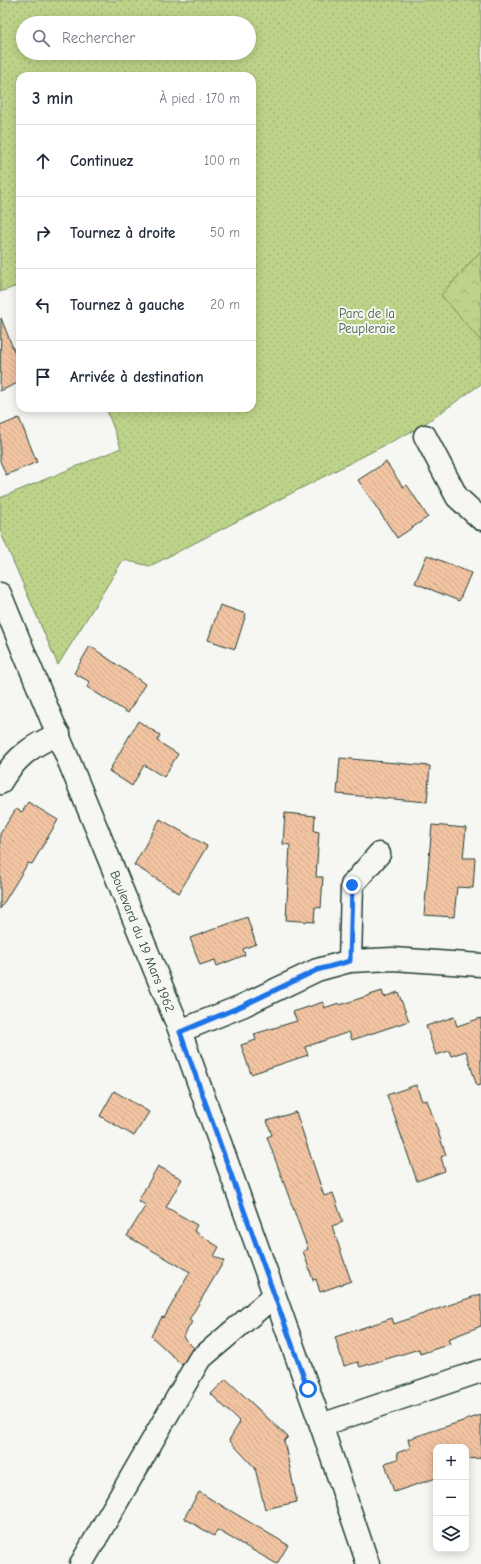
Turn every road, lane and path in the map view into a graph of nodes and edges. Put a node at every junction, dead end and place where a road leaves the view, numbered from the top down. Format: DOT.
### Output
graph roads {
  1 [pos="426,436"];
  2 [pos="481,519"];
  3 [pos="0,594"];
  4 [pos="59,734"];
  5 [pos="0,783"];
  6 [pos="379,854"];
  7 [pos="350,961"];
  8 [pos="481,965"];
  9 [pos="180,1032"];
  10 [pos="274,1296"];
  11 [pos="481,1371"];
  12 [pos="321,1425"];
  13 [pos="81,1564"];
  14 [pos="368,1564"];
  1 -- 2 [label="street"];
  3 -- 4 [label="street, Boulevard du 19 Mars 1962"];
  4 -- 5 [label="street"];
  4 -- 9 [label="street, Boulevard du 19 Mars 1962"];
  6 -- 7 [label="street"];
  7 -- 8 [label="street"];
  7 -- 9 [label="street"];
  9 -- 10 [label="street, Boulevard du 19 Mars 1962"];
  10 -- 12 [label="street, Boulevard du 19 Mars 1962"];
  10 -- 13 [label="street"];
  11 -- 12 [label="street"];
  12 -- 14 [label="street, Boulevard du 19 Mars 1962"];
}
